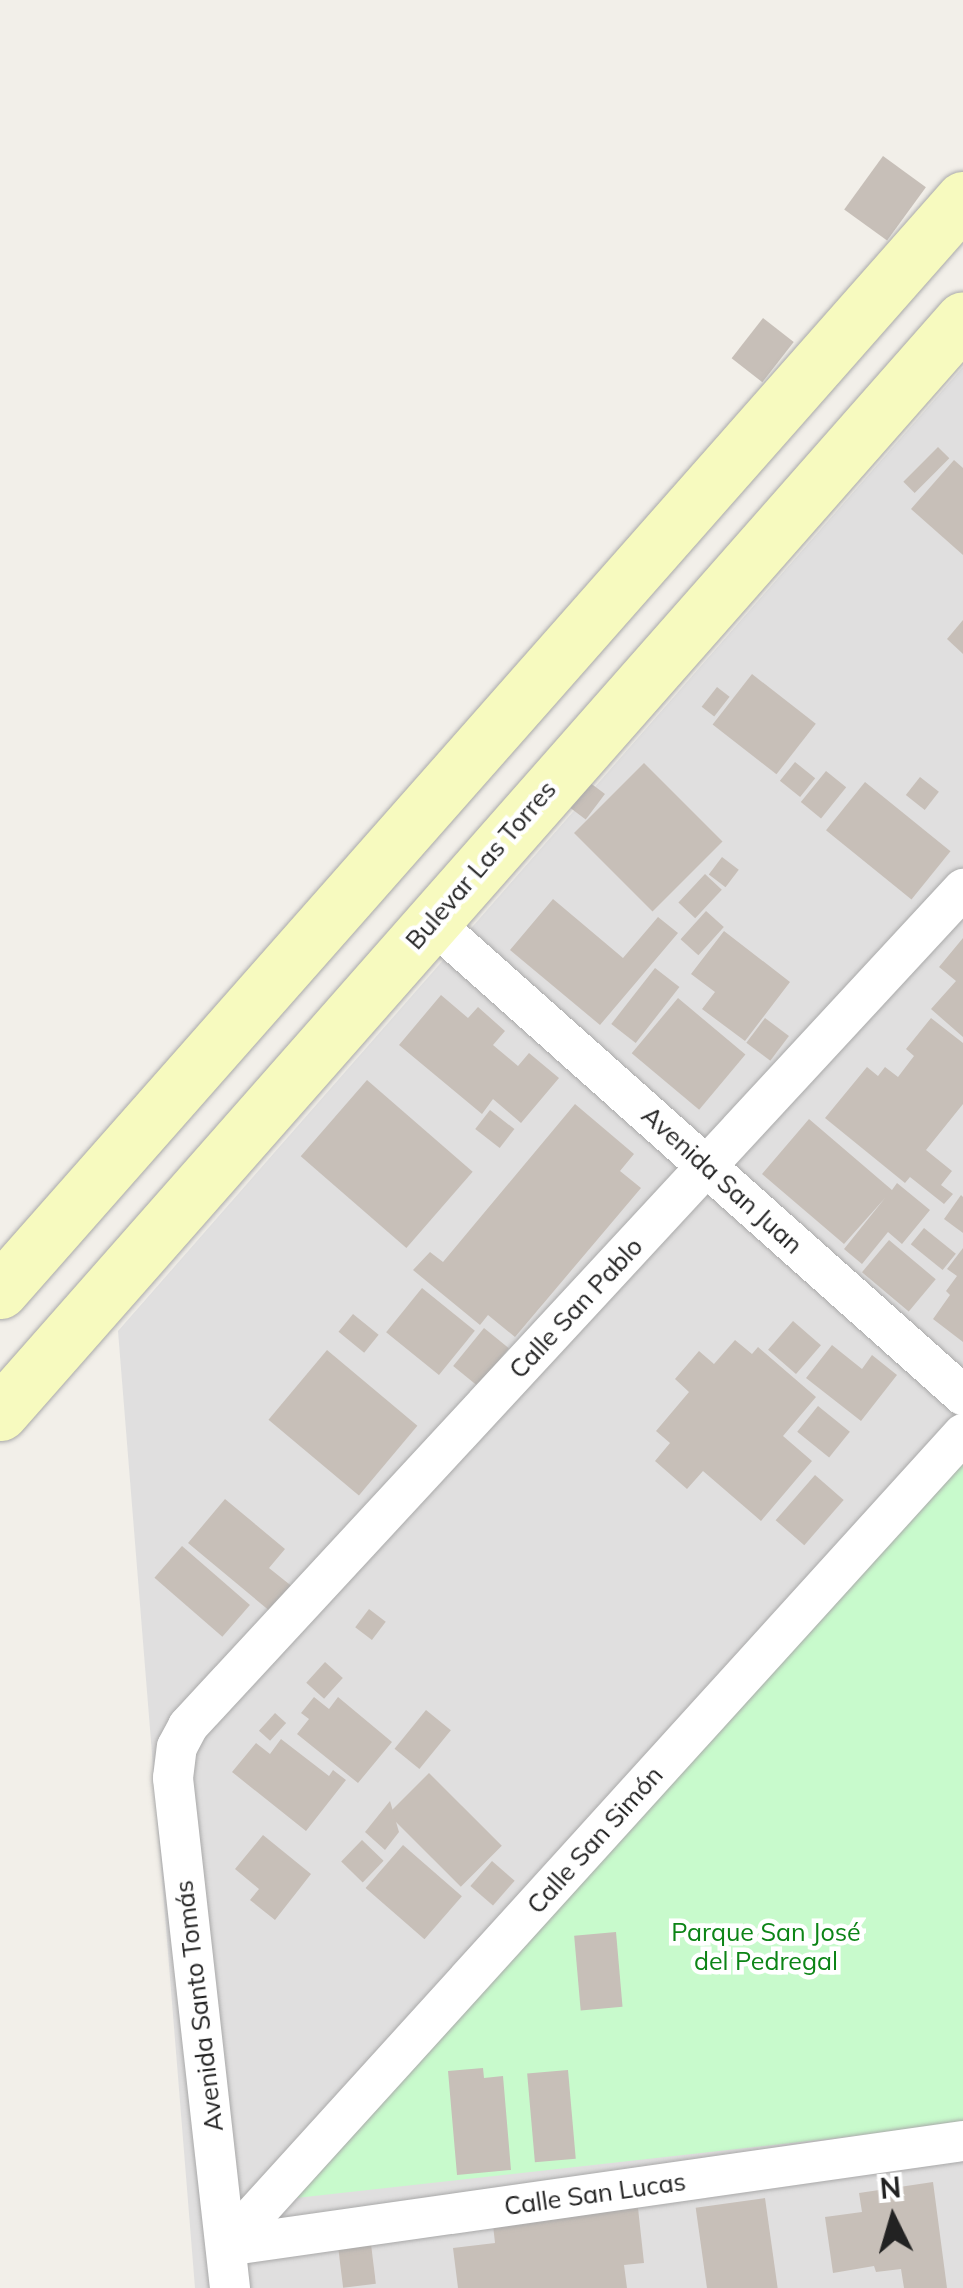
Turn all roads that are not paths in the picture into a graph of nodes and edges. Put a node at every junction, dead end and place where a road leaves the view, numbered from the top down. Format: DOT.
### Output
graph roads {
  1 [pos="963,199"];
  2 [pos="963,319"];
  3 [pos="963,889"];
  4 [pos="430,921"];
  5 [pos="706,1167"];
  6 [pos="0,1291"];
  7 [pos="963,1395"];
  8 [pos="0,1413"];
  9 [pos="963,1434"];
  10 [pos="188,1726"];
  11 [pos="963,2142"];
  12 [pos="226,2246"];
  13 [pos="230,2288"];
  1 -- 6 [label="street"];
  2 -- 4 [label="street, Bulevar Las Torres"];
  3 -- 5 [label="street, Calle San Pablo"];
  4 -- 5 [label="street, Avenida San Juan"];
  4 -- 8 [label="street, Bulevar Las Torres"];
  5 -- 7 [label="street, Avenida San Juan"];
  5 -- 10 [label="street, Calle San Pablo"];
  9 -- 12 [label="street, Calle San Simón"];
  10 -- 12 [label="street, Avenida Santo Tomás"];
  11 -- 12 [label="street, Calle San Lucas"];
  12 -- 13 [label="street, Avenida Santo Tomás"];
}
